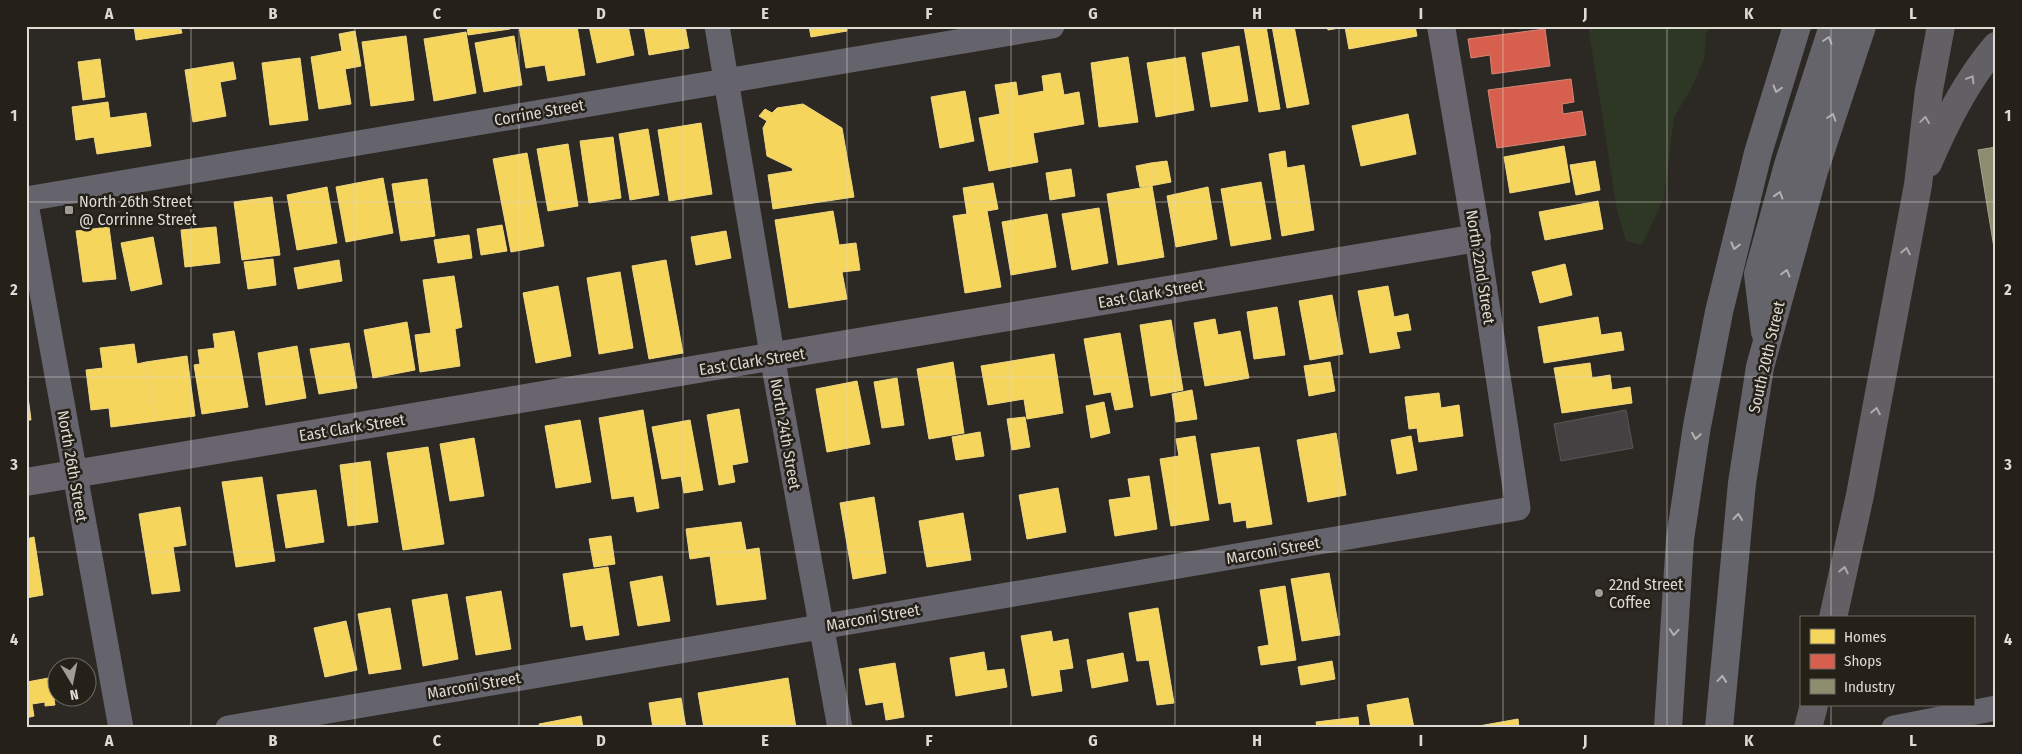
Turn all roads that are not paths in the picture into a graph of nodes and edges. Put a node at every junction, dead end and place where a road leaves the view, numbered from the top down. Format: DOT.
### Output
graph roads {
  1 [pos="716,26"];
  2 [pos="1052,26"];
  3 [pos="1441,26"];
  4 [pos="1833,26"];
  5 [pos="1862,26"];
  6 [pos="1941,26"];
  7 [pos="1790,34"];
  8 [pos="1996,46"];
  9 [pos="726,80"];
  10 [pos="1918,185"];
  11 [pos="26,199"];
  12 [pos="26,204"];
  13 [pos="1477,238"];
  14 [pos="1767,345"];
  15 [pos="772,357"];
  16 [pos="75,474"];
  17 [pos="26,482"];
  18 [pos="1518,508"];
  19 [pos="1833,616"];
  20 [pos="822,626"];
  21 [pos="1814,706"];
  22 [pos="1996,708"];
  23 [pos="121,728"];
  24 [pos="228,728"];
  25 [pos="840,728"];
  26 [pos="1668,728"];
  27 [pos="1718,728"];
  28 [pos="1808,728"];
  29 [pos="1894,728"];
  1 -- 9 [label="street, North 24th Street"];
  2 -- 9 [label="street, Corrine Street"];
  3 -- 13 [label="street, North 22nd Street"];
  14 -- 4 [label="main road, one-way"];
  14 -- 5 [label="main road, South 20th Street, one-way"];
  10 -- 6 [label="highway, one-way"];
  7 -- 26 [label="main road, one-way"];
  10 -- 8 [label="highway, one-way"];
  9 -- 11 [label="street, Corrine Street"];
  9 -- 15 [label="street, North 24th Street"];
  19 -- 10 [label="highway, one-way"];
  12 -- 16 [label="street, North 26th Street"];
  13 -- 15 [label="street, East Clark Street"];
  13 -- 18 [label="street, North 22nd Street"];
  27 -- 14 [label="main road, South 20th Street, one-way"];
  15 -- 16 [label="street, East Clark Street"];
  15 -- 20 [label="street, North 24th Street"];
  16 -- 17 [label="street, East Clark Street"];
  16 -- 23 [label="street, North 26th Street"];
  18 -- 20 [label="street, Marconi Street"];
  20 -- 24 [label="street, Marconi Street"];
  20 -- 25 [label="street, North 24th Street"];
  21 -- 28 [label="highway"];
  22 -- 29 [label="street"];
}
